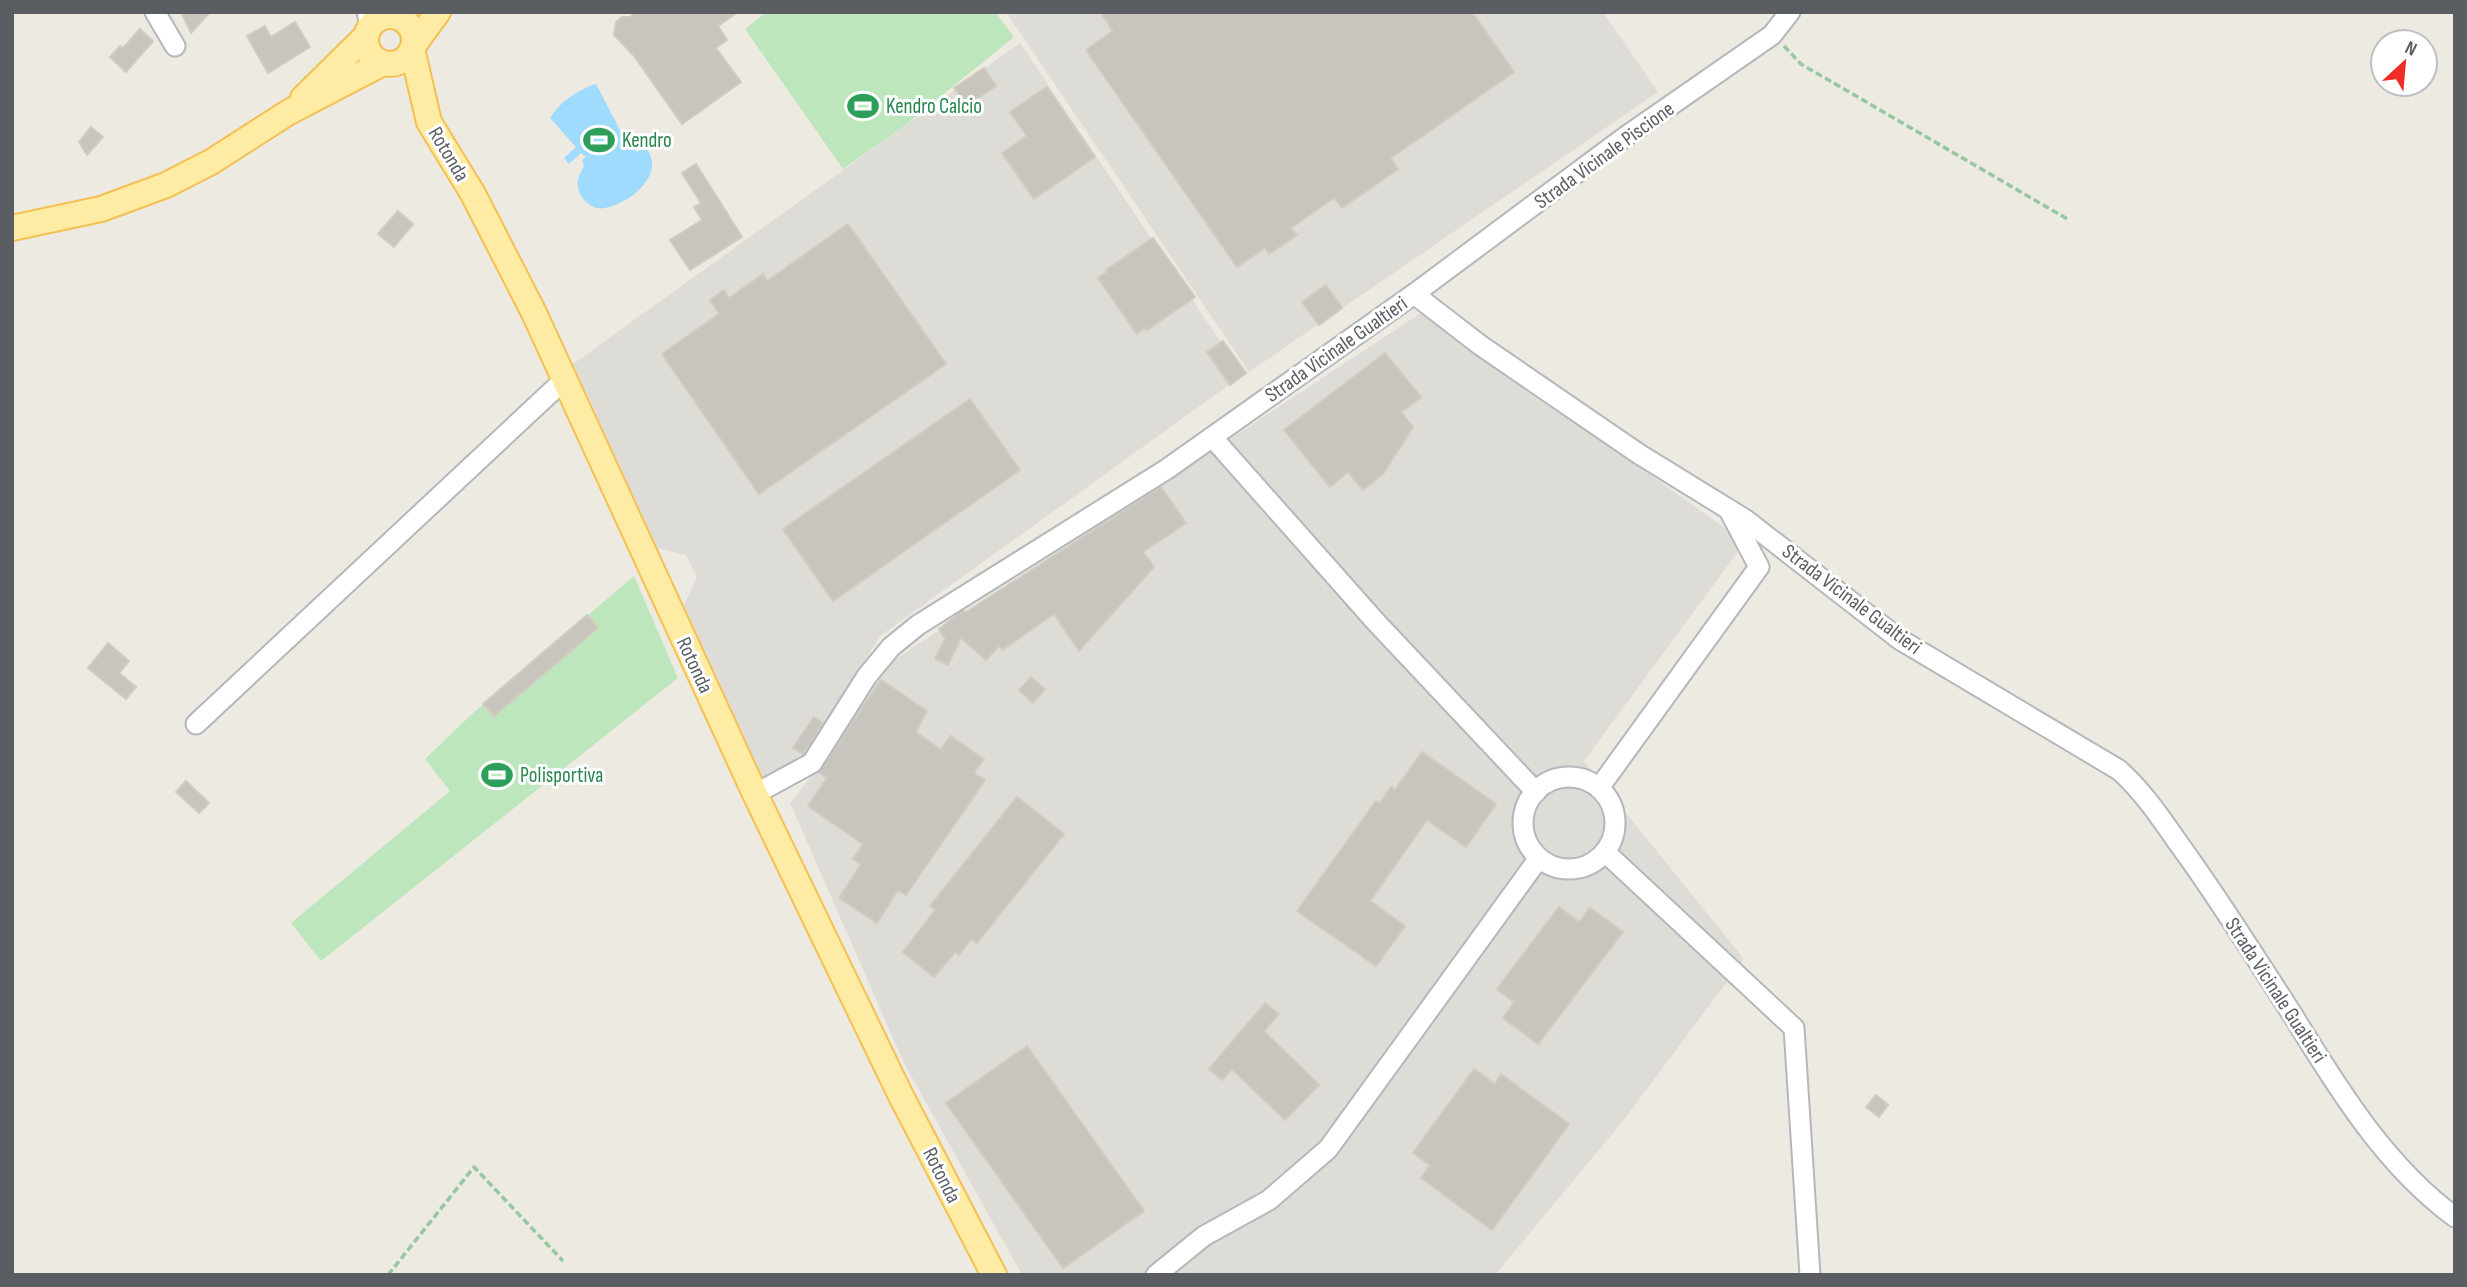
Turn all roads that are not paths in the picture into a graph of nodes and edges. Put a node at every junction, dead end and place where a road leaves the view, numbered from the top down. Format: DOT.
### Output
graph roads {
  1 [pos="155,12"];
  2 [pos="438,12"];
  3 [pos="1790,12"];
  4 [pos="385,19"];
  5 [pos="175,46"];
  6 [pos="413,47"];
  7 [pos="385,64"];
  8 [pos="289,112"];
  9 [pos="429,122"];
  10 [pos="12,228"];
  11 [pos="1413,294"];
  12 [pos="564,380"];
  13 [pos="1212,437"];
  14 [pos="1729,509"];
  15 [pos="196,724"];
  16 [pos="1599,788"];
  17 [pos="1536,792"];
  18 [pos="755,794"];
  19 [pos="1605,852"];
  20 [pos="1539,858"];
  21 [pos="2455,1217"];
  22 [pos="994,1275"];
  23 [pos="1156,1275"];
  24 [pos="1810,1275"];
  1 -- 5 [label="street"];
  2 -- 6 [label="main road"];
  3 -- 11 [label="street, Strada Vicinale Piscione"];
  4 -- 6 [label="main road"];
  4 -- 7 [label="main road"];
  4 -- 8 [label="main road"];
  6 -- 7 [label="main road"];
  6 -- 9 [label="main road, Rotonda"];
  7 -- 8 [label="main road"];
  7 -- 9 [label="main road"];
  8 -- 10 [label="main road"];
  9 -- 12 [label="main road, Rotonda"];
  11 -- 13 [label="street, Strada Vicinale Gualtieri"];
  11 -- 14 [label="street, Strada Vicinale Gualtieri"];
  12 -- 15 [label="street"];
  12 -- 18 [label="main road, Rotonda"];
  13 -- 17 [label="street"];
  13 -- 18 [label="street, Strada Vicinale Gualtieri"];
  14 -- 16 [label="street"];
  14 -- 21 [label="street, Strada Vicinale Gualtieri"];
  16 -- 17 [label="street"];
  16 -- 19 [label="street"];
  17 -- 20 [label="street"];
  18 -- 22 [label="main road, Rotonda"];
  19 -- 20 [label="street"];
  19 -- 24 [label="street"];
  20 -- 23 [label="street"];
}
